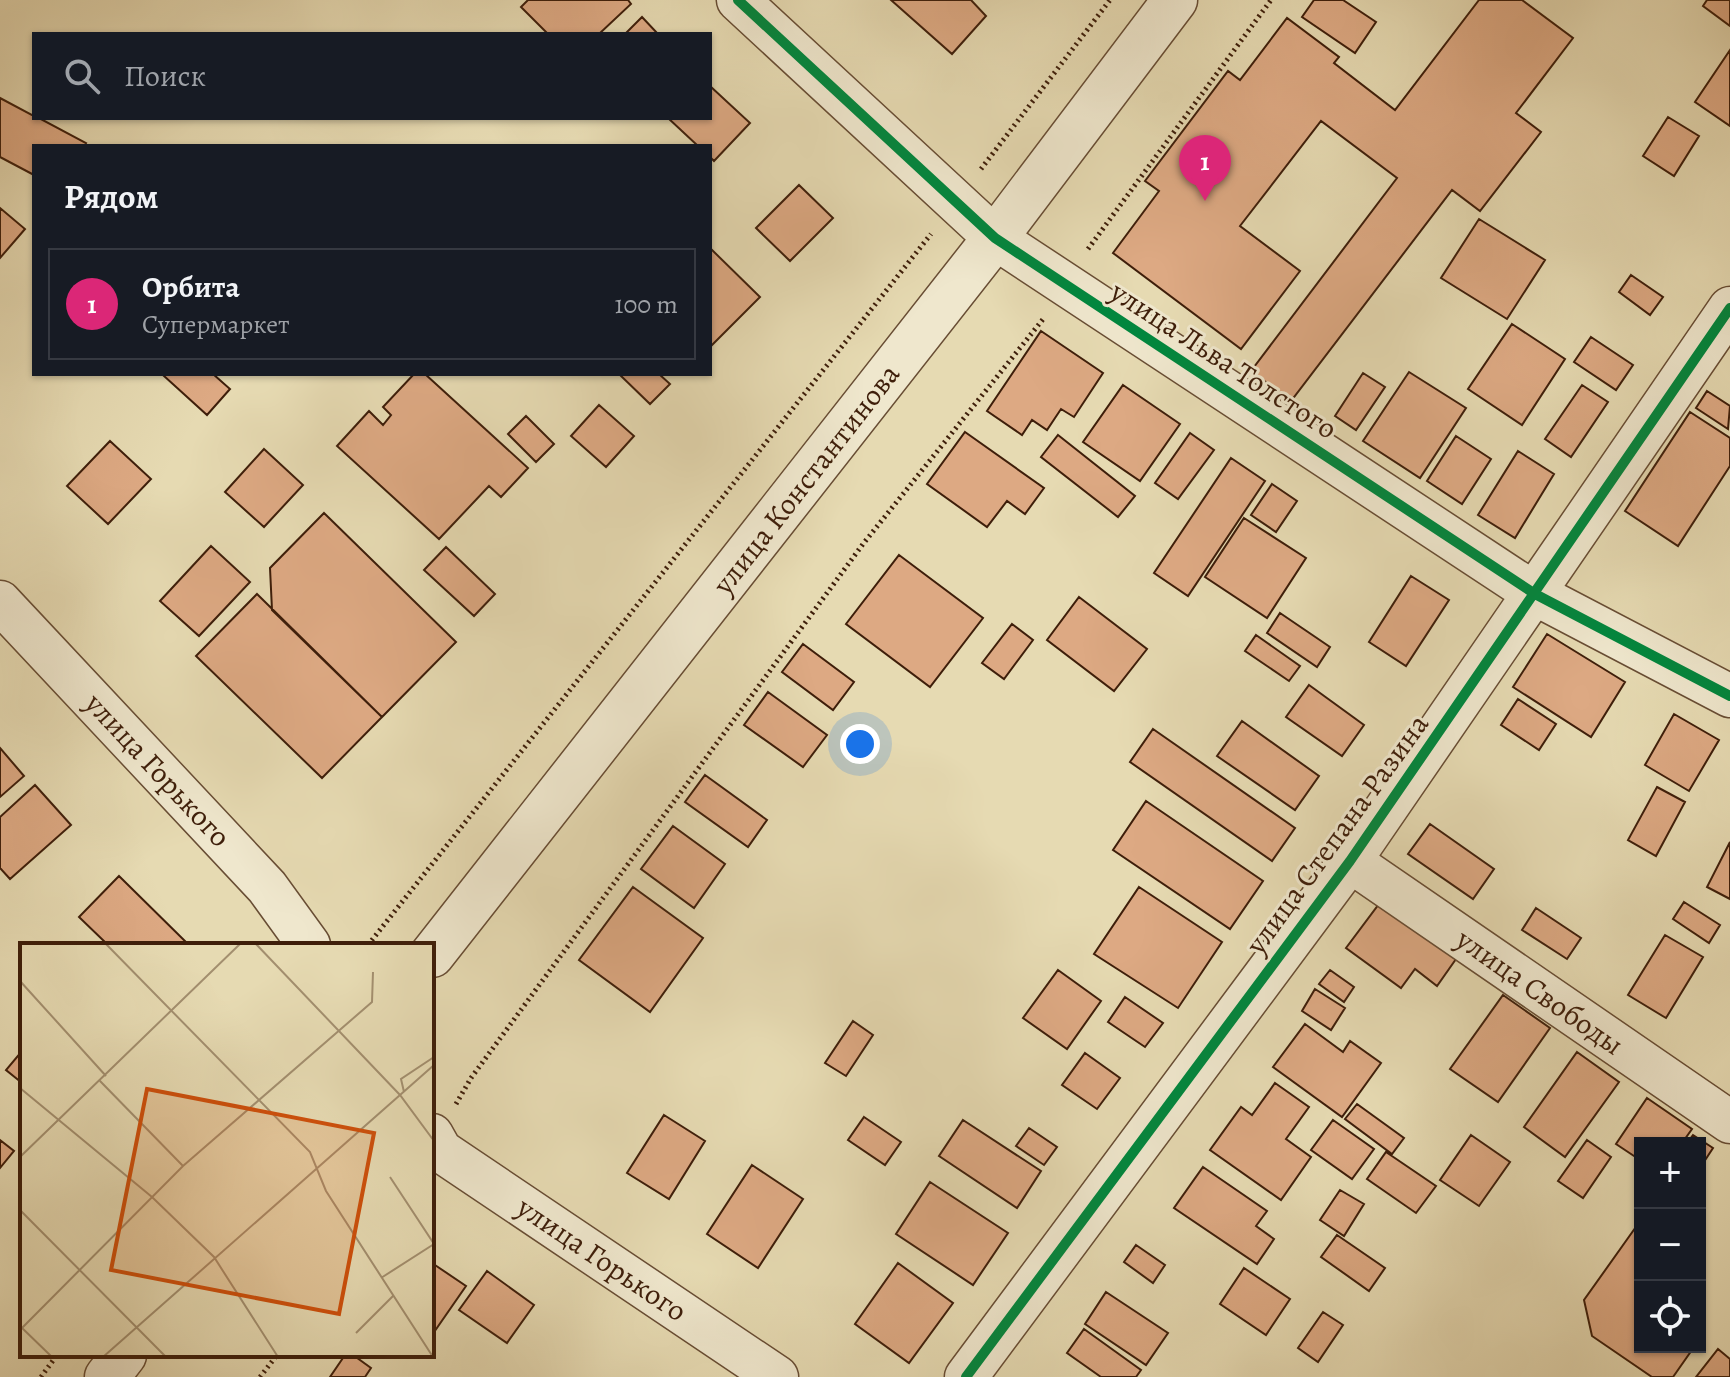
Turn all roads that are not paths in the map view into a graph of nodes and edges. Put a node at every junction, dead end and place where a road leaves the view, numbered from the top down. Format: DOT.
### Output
graph roads {
  1 [pos="738,0"];
  2 [pos="1175,0"];
  3 [pos="995,238"];
  4 [pos="1730,308"];
  5 [pos="1535,594"];
  6 [pos="0,602"];
  7 [pos="1730,696"];
  8 [pos="1350,861"];
  9 [pos="308,943"];
  10 [pos="434,952"];
  11 [pos="1730,1122"];
  12 [pos="434,1138"];
  13 [pos="122,1357"];
  14 [pos="107,1377"];
  15 [pos="777,1377"];
  16 [pos="966,1377"];
  1 -- 3 [label="street, улица Льва Толстого"];
  2 -- 3 [label="street, улица Константинова"];
  3 -- 5 [label="street, улица Льва Толстого"];
  3 -- 10 [label="street, улица Константинова"];
  4 -- 5 [label="street, улица Степана Разина"];
  5 -- 7 [label="street, улица Льва Толстого"];
  5 -- 8 [label="street, улица Степана Разина"];
  6 -- 9 [label="street, улица Горького"];
  8 -- 11 [label="street, улица Свободы"];
  8 -- 16 [label="street, улица Степана Разина"];
  12 -- 15 [label="street, улица Горького"];
  13 -- 14 [label="street"];
}
